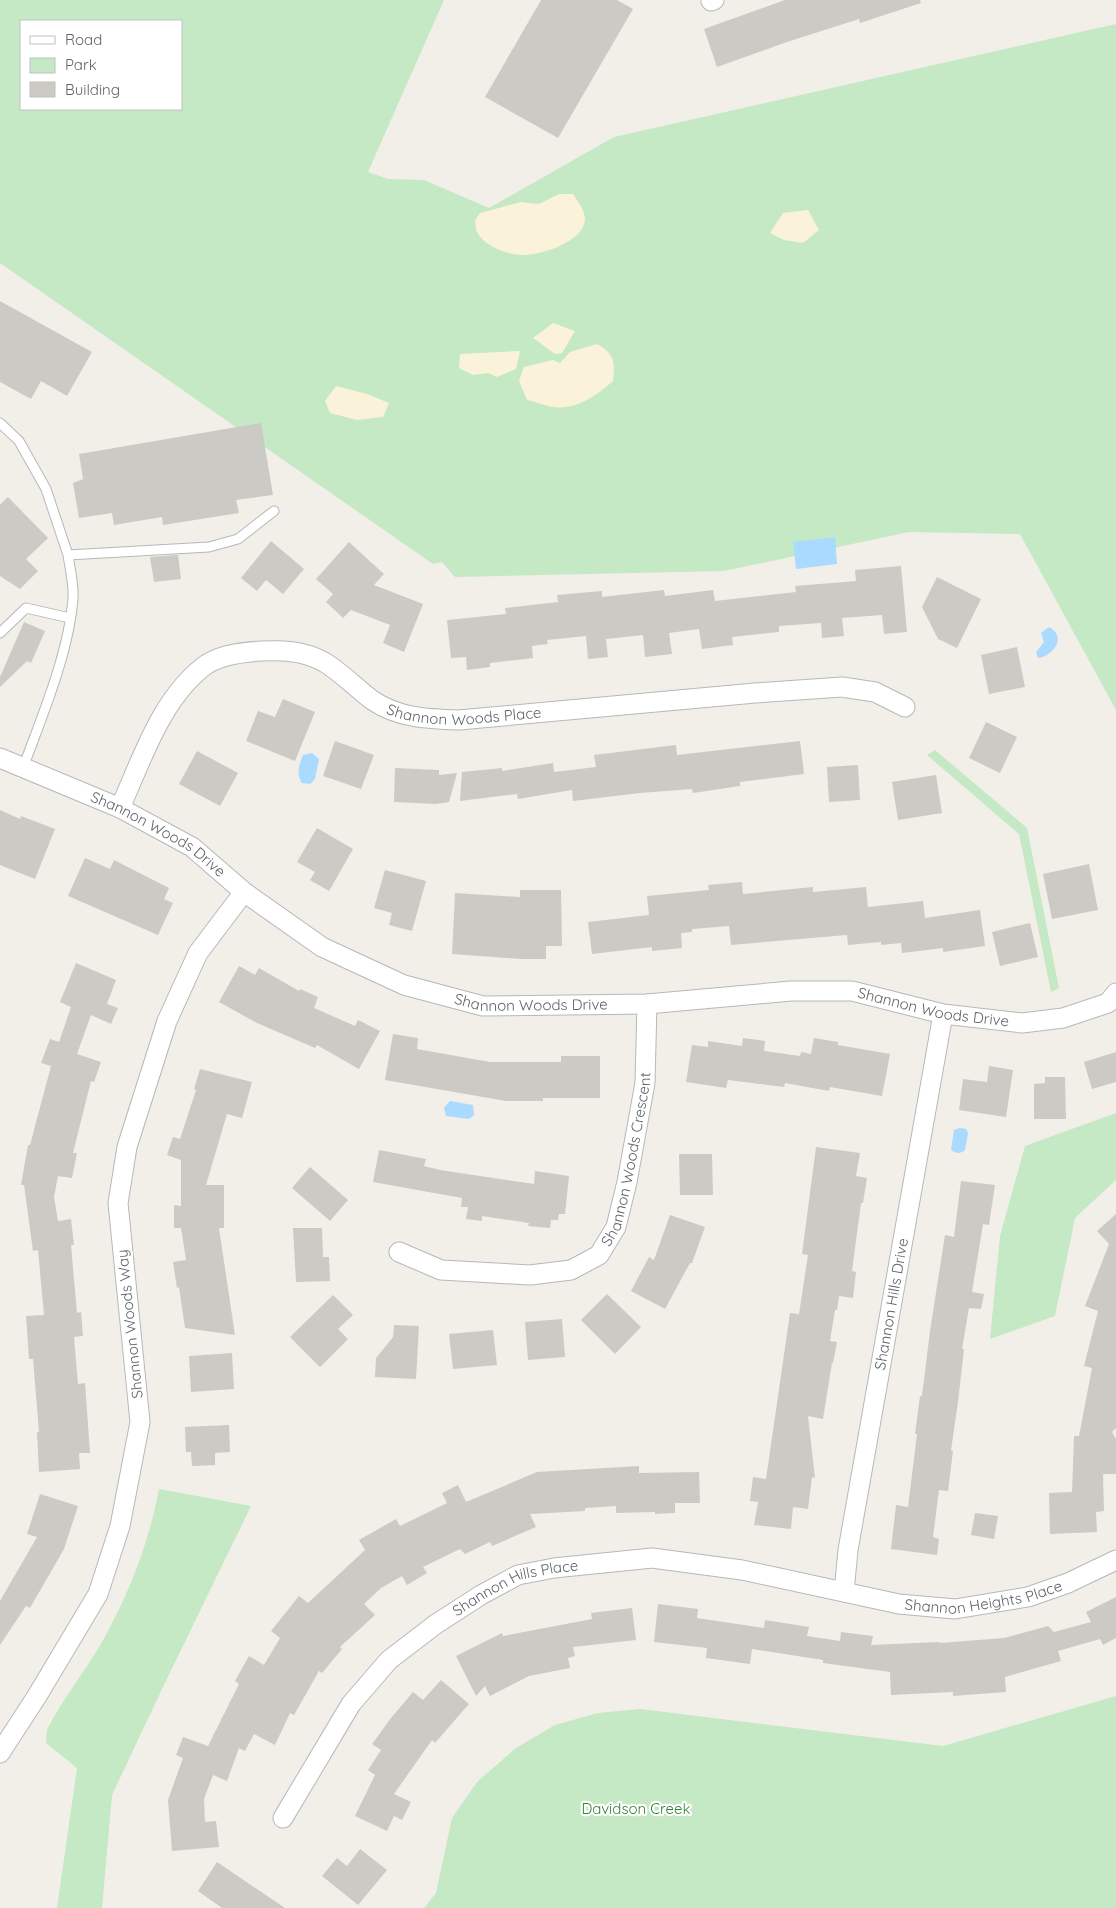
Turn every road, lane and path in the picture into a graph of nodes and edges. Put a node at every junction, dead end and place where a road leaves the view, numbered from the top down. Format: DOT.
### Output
graph roads {
  1 [pos="0,423"];
  2 [pos="274,511"];
  3 [pos="68,556"];
  4 [pos="70,618"];
  5 [pos="0,633"];
  6 [pos="905,707"];
  7 [pos="0,758"];
  8 [pos="23,768"];
  9 [pos="120,808"];
  10 [pos="244,892"];
  11 [pos="1116,993"];
  12 [pos="647,1004"];
  13 [pos="942,1014"];
  14 [pos="399,1252"];
  15 [pos="1116,1560"];
  16 [pos="844,1592"];
  17 [pos="0,1752"];
  18 [pos="284,1818"];
  1 -- 3 [label="lane"];
  2 -- 3 [label="lane"];
  3 -- 4 [label="lane"];
  4 -- 5 [label="lane"];
  4 -- 8 [label="lane"];
  6 -- 9 [label="street, Shannon Woods Place"];
  7 -- 8 [label="street, Shannon Woods Drive"];
  8 -- 9 [label="street, Shannon Woods Drive"];
  9 -- 10 [label="street, Shannon Woods Drive"];
  10 -- 12 [label="street, Shannon Woods Drive"];
  10 -- 17 [label="street, Shannon Woods Way"];
  11 -- 13 [label="street, Shannon Woods Drive"];
  12 -- 13 [label="street, Shannon Woods Drive"];
  12 -- 14 [label="street, Shannon Woods Crescent"];
  13 -- 16 [label="street, Shannon Hills Drive"];
  15 -- 16 [label="street, Shannon Heights Place"];
  16 -- 18 [label="street, Shannon Hills Place"];
}
